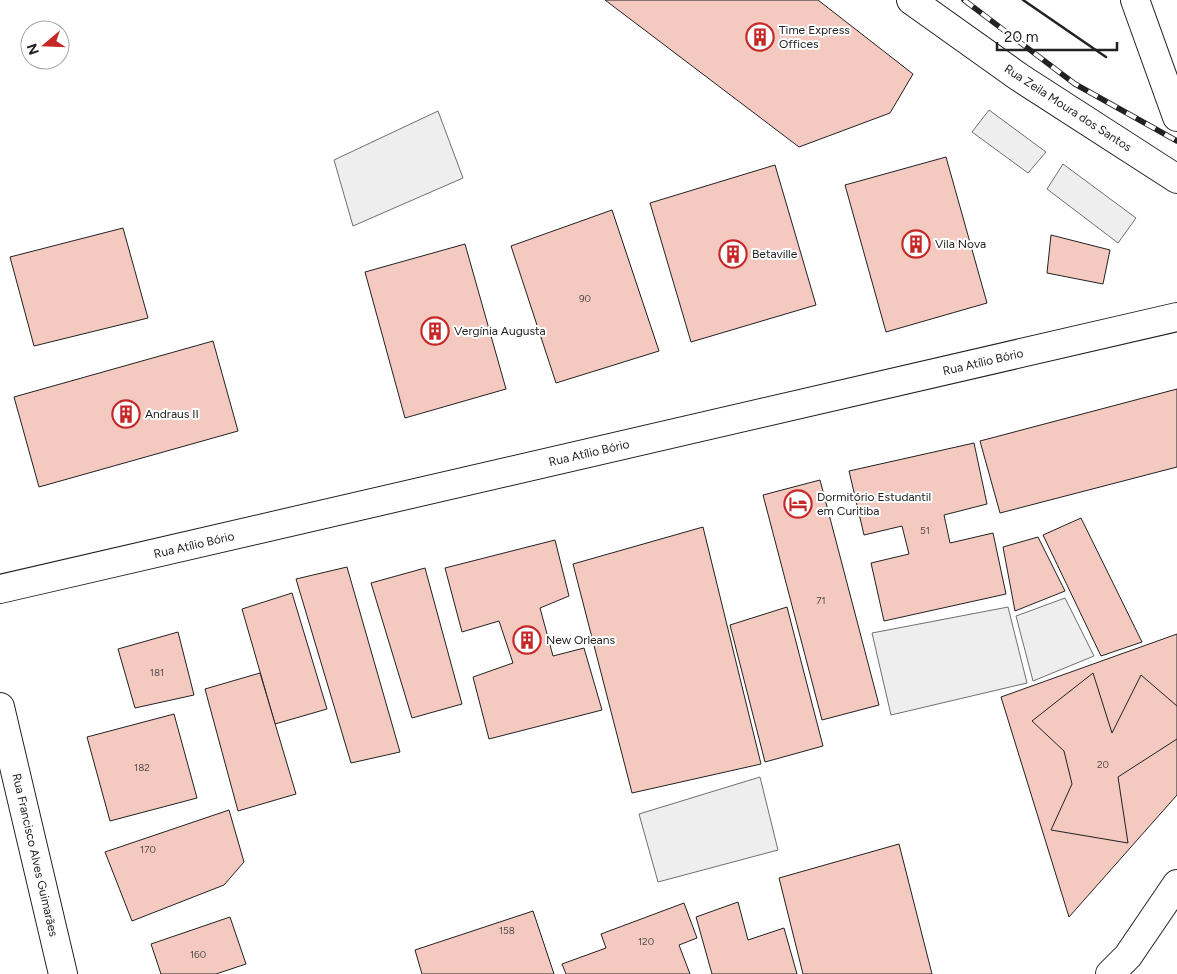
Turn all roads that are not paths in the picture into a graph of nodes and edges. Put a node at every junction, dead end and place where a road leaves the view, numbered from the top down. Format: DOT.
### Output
graph roads {
  1 [pos="911,0"];
  2 [pos="1136,0"];
  3 [pos="1177,117"];
  4 [pos="1177,180"];
  5 [pos="1177,317"];
  6 [pos="0,589"];
  7 [pos="0,707"];
  8 [pos="1177,884"];
  9 [pos="63,974"];
  10 [pos="1110,974"];
  1 -- 4 [label="street, Rua Zeila Moura dos Santos"];
  2 -- 3 [label="street"];
  5 -- 6 [label="street, Rua Atílio Bório"];
  7 -- 9 [label="street, Rua Francisco Alves Guimarães"];
  8 -- 10 [label="street"];
}
